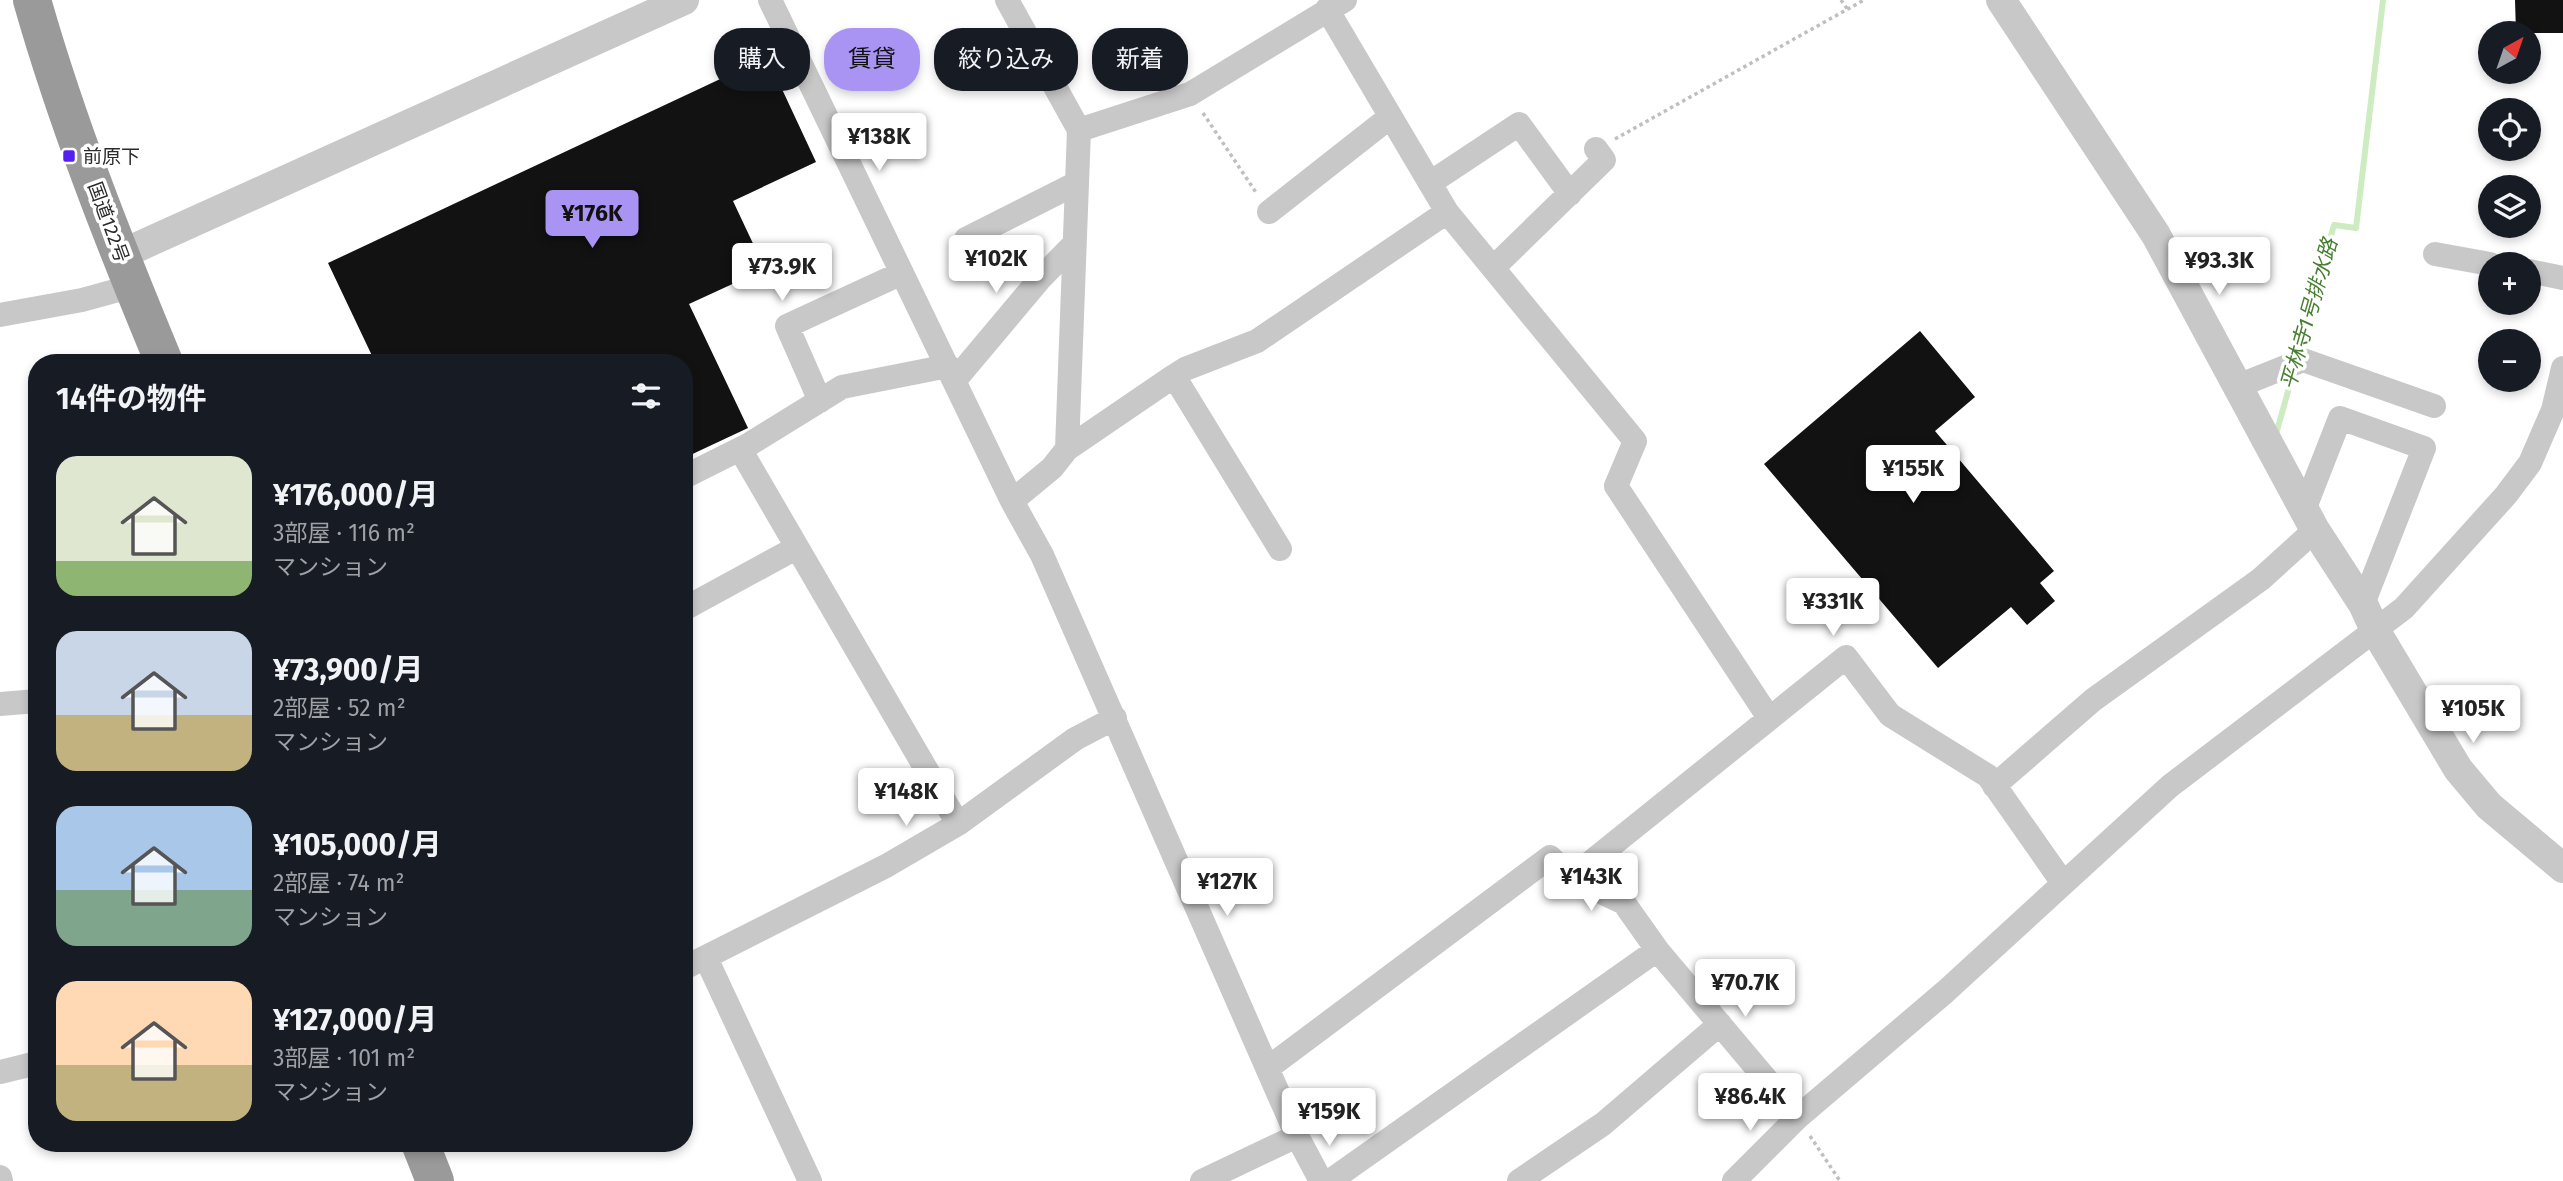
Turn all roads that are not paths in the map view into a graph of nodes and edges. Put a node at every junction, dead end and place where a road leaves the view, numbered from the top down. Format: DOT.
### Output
graph roads {
  1 [pos="32,0"];
  2 [pos="684,0"];
  3 [pos="770,0"];
  4 [pos="1007,0"];
  5 [pos="2001,0"];
  6 [pos="1336,5"];
  7 [pos="1390,117"];
  8 [pos="1079,130"];
  9 [pos="1596,149"];
  10 [pos="1077,183"];
  11 [pos="1430,183"];
  12 [pos="1570,194"];
  13 [pos="1269,212"];
  14 [pos="1447,212"];
  15 [pos="966,239"];
  16 [pos="1074,244"];
  17 [pos="2435,254"];
  18 [pos="2478,262"];
  19 [pos="1493,268"];
  20 [pos="126,271"];
  21 [pos="902,273"];
  22 [pos="2541,273"];
  23 [pos="2563,278"];
  24 [pos="0,315"];
  25 [pos="161,354"];
  26 [pos="2563,368"];
  27 [pos="951,373"];
  28 [pos="1174,376"];
  29 [pos="2238,386"];
  30 [pos="820,401"];
  31 [pos="2434,405"];
  32 [pos="740,449"];
  33 [pos="1067,449"];
  34 [pos="693,472"];
  35 [pos="1012,501"];
  36 [pos="2309,520"];
  37 [pos="796,548"];
  38 [pos="1280,549"];
  39 [pos="693,604"];
  40 [pos="2369,617"];
  41 [pos="28,702"];
  42 [pos="0,704"];
  43 [pos="1115,718"];
  44 [pos="1769,718"];
  45 [pos="1994,786"];
  46 [pos="958,824"];
  47 [pos="2563,868"];
  48 [pos="1571,878"];
  49 [pos="2063,884"];
  50 [pos="1657,950"];
  51 [pos="695,963"];
  52 [pos="1720,1024"];
  53 [pos="28,1065"];
  54 [pos="1268,1068"];
  55 [pos="0,1072"];
  56 [pos="1798,1117"];
  57 [pos="1297,1136"];
  58 [pos="424,1152"];
  59 [pos="435,1181"];
  60 [pos="810,1181"];
  61 [pos="1202,1181"];
  62 [pos="1321,1181"];
  63 [pos="1330,1181"];
  64 [pos="1519,1181"];
  65 [pos="1734,1181"];
  1 -- 20 [label="highway, 国道122号"];
  2 -- 20 [label="street"];
  3 -- 21 [label="street"];
  4 -- 8 [label="street"];
  5 -- 29 [label="street"];
  6 -- 7 [label="street"];
  6 -- 8 [label="street"];
  7 -- 11 [label="street"];
  7 -- 13 [label="street"];
  8 -- 10 [label="street"];
  9 -- 12 [label="street"];
  10 -- 15 [label="street"];
  10 -- 16 [label="street"];
  11 -- 12 [label="street"];
  11 -- 14 [label="street"];
  12 -- 19 [label="street"];
  14 -- 19 [label="street"];
  14 -- 28 [label="street"];
  16 -- 27 [label="street"];
  16 -- 33 [label="street"];
  17 -- 18 [label="street"];
  19 -- 44 [label="street"];
  20 -- 24 [label="street"];
  20 -- 25 [label="highway, 国道122号"];
  21 -- 27 [label="street"];
  21 -- 30 [label="street"];
  22 -- 23 [label="street"];
  26 -- 40 [label="street"];
  27 -- 30 [label="street"];
  27 -- 35 [label="street"];
  28 -- 33 [label="street"];
  28 -- 38 [label="street"];
  29 -- 31 [label="street"];
  29 -- 36 [label="street"];
  30 -- 32 [label="street"];
  32 -- 34 [label="street"];
  32 -- 37 [label="street"];
  33 -- 35 [label="street"];
  35 -- 43 [label="street"];
  36 -- 40 [label="street"];
  36 -- 40 [label="street"];
  36 -- 45 [label="street"];
  37 -- 39 [label="street"];
  37 -- 46 [label="street"];
  40 -- 47 [label="street"];
  40 -- 49 [label="street"];
  41 -- 42 [label="street"];
  43 -- 46 [label="street"];
  43 -- 54 [label="street"];
  44 -- 45 [label="street"];
  44 -- 48 [label="street"];
  45 -- 49 [label="street"];
  46 -- 51 [label="street"];
  48 -- 50 [label="street"];
  48 -- 54 [label="street"];
  49 -- 56 [label="street"];
  50 -- 52 [label="street"];
  50 -- 63 [label="street"];
  51 -- 60 [label="street"];
  52 -- 56 [label="street"];
  52 -- 64 [label="street"];
  53 -- 55 [label="street"];
  54 -- 57 [label="street"];
  56 -- 65 [label="street"];
  57 -- 61 [label="street"];
  57 -- 62 [label="street"];
  58 -- 59 [label="highway"];
}
